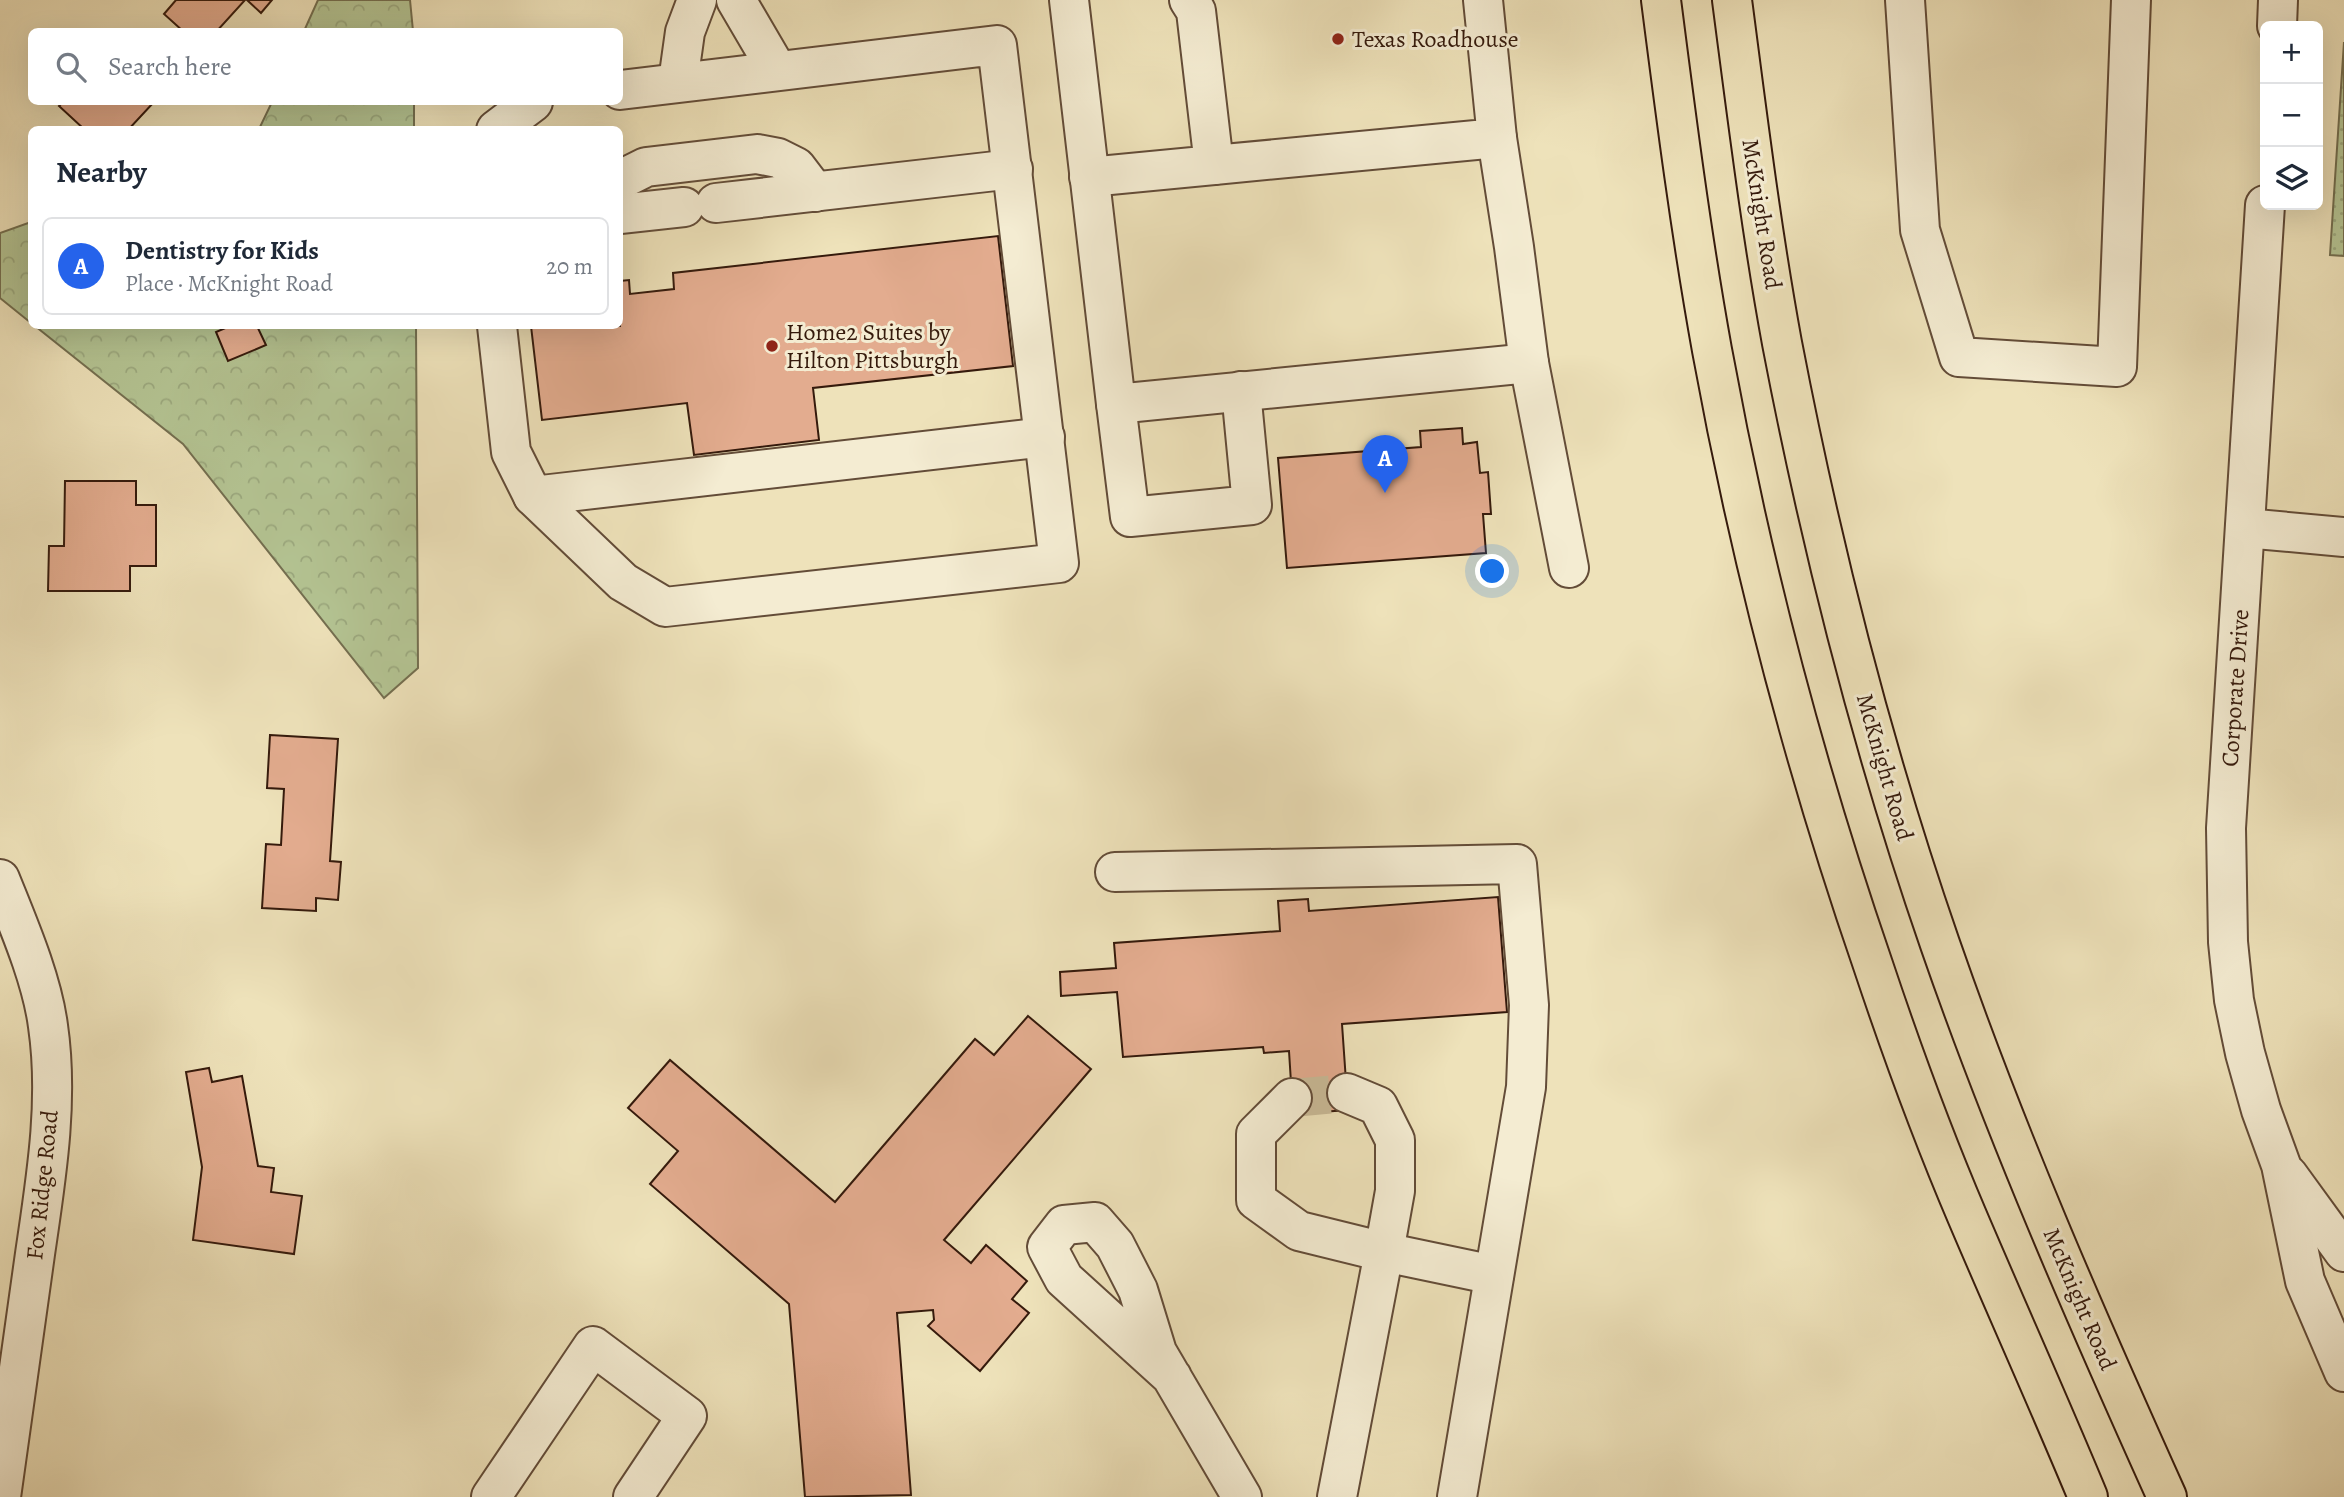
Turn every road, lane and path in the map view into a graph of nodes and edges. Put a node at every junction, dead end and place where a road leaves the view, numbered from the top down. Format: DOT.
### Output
graph roads {
  1 [pos="697,0"];
  2 [pos="736,0"];
  3 [pos="1069,0"];
  4 [pos="1189,0"];
  5 [pos="1483,0"];
  6 [pos="1661,0"];
  7 [pos="1732,0"];
  8 [pos="1905,0"];
  9 [pos="2131,0"];
  10 [pos="2278,0"];
  11 [pos="2277,21"];
  12 [pos="777,70"];
  13 [pos="678,82"];
  14 [pos="623,90"];
  15 [pos="529,105"];
  16 [pos="501,126"];
  17 [pos="1497,138"];
  18 [pos="1214,165"];
  19 [pos="1013,169"];
  20 [pos="1089,177"];
  21 [pos="623,178"];
  22 [pos="815,192"];
  23 [pos="2266,210"];
  24 [pos="623,214"];
  25 [pos="497,329"];
  26 [pos="1529,363"];
  27 [pos="1241,391"];
  28 [pos="1116,404"];
  29 [pos="1045,437"];
  30 [pos="533,496"];
  31 [pos="2245,528"];
  32 [pos="2344,537"];
  33 [pos="1569,569"];
  34 [pos="1115,872"];
  35 [pos="0,879"];
  36 [pos="1347,1093"];
  37 [pos="1292,1098"];
  38 [pos="2281,1165"];
  39 [pos="1384,1252"];
  40 [pos="2344,1252"];
  41 [pos="1494,1275"];
  42 [pos="2344,1373"];
  43 [pos="1172,1377"];
  44 [pos="1,1497"];
  45 [pos="492,1497"];
  46 [pos="633,1497"];
  47 [pos="1242,1497"];
  48 [pos="1337,1497"];
  49 [pos="1457,1497"];
  50 [pos="2088,1497"];
  51 [pos="2166,1497"];
  1 -- 13 [label="street"];
  2 -- 12 [label="street"];
  3 -- 20 [label="street"];
  4 -- 18 [label="street"];
  5 -- 17 [label="street"];
  6 -- 50 [label="highway"];
  7 -- 51 [label="highway, McKnight Road"];
  8 -- 9 [label="street"];
  10 -- 11 [label="street"];
  12 -- 13 [label="street"];
  12 -- 19 [label="street"];
  13 -- 14 [label="street"];
  15 -- 16 [label="street"];
  17 -- 18 [label="street"];
  17 -- 26 [label="street"];
  18 -- 20 [label="street"];
  19 -- 22 [label="street"];
  19 -- 29 [label="street"];
  20 -- 28 [label="street"];
  21 -- 22 [label="street"];
  22 -- 24 [label="street"];
  23 -- 31 [label="street, Corporate Drive"];
  25 -- 30 [label="street"];
  26 -- 27 [label="street"];
  26 -- 33 [label="street"];
  27 -- 28 [label="street"];
  27 -- 28 [label="street"];
  29 -- 30 [label="street"];
  29 -- 30 [label="street"];
  31 -- 32 [label="street"];
  31 -- 38 [label="street, Corporate Drive"];
  34 -- 41 [label="street"];
  35 -- 44 [label="street, Fox Ridge Road"];
  36 -- 39 [label="street"];
  37 -- 39 [label="street"];
  38 -- 40 [label="street, Corporate Drive"];
  38 -- 42 [label="street, Corporate Drive"];
  39 -- 41 [label="street"];
  39 -- 48 [label="street"];
  41 -- 49 [label="street"];
  43 -- 47 [label="street"];
  45 -- 46 [label="street"];
}
